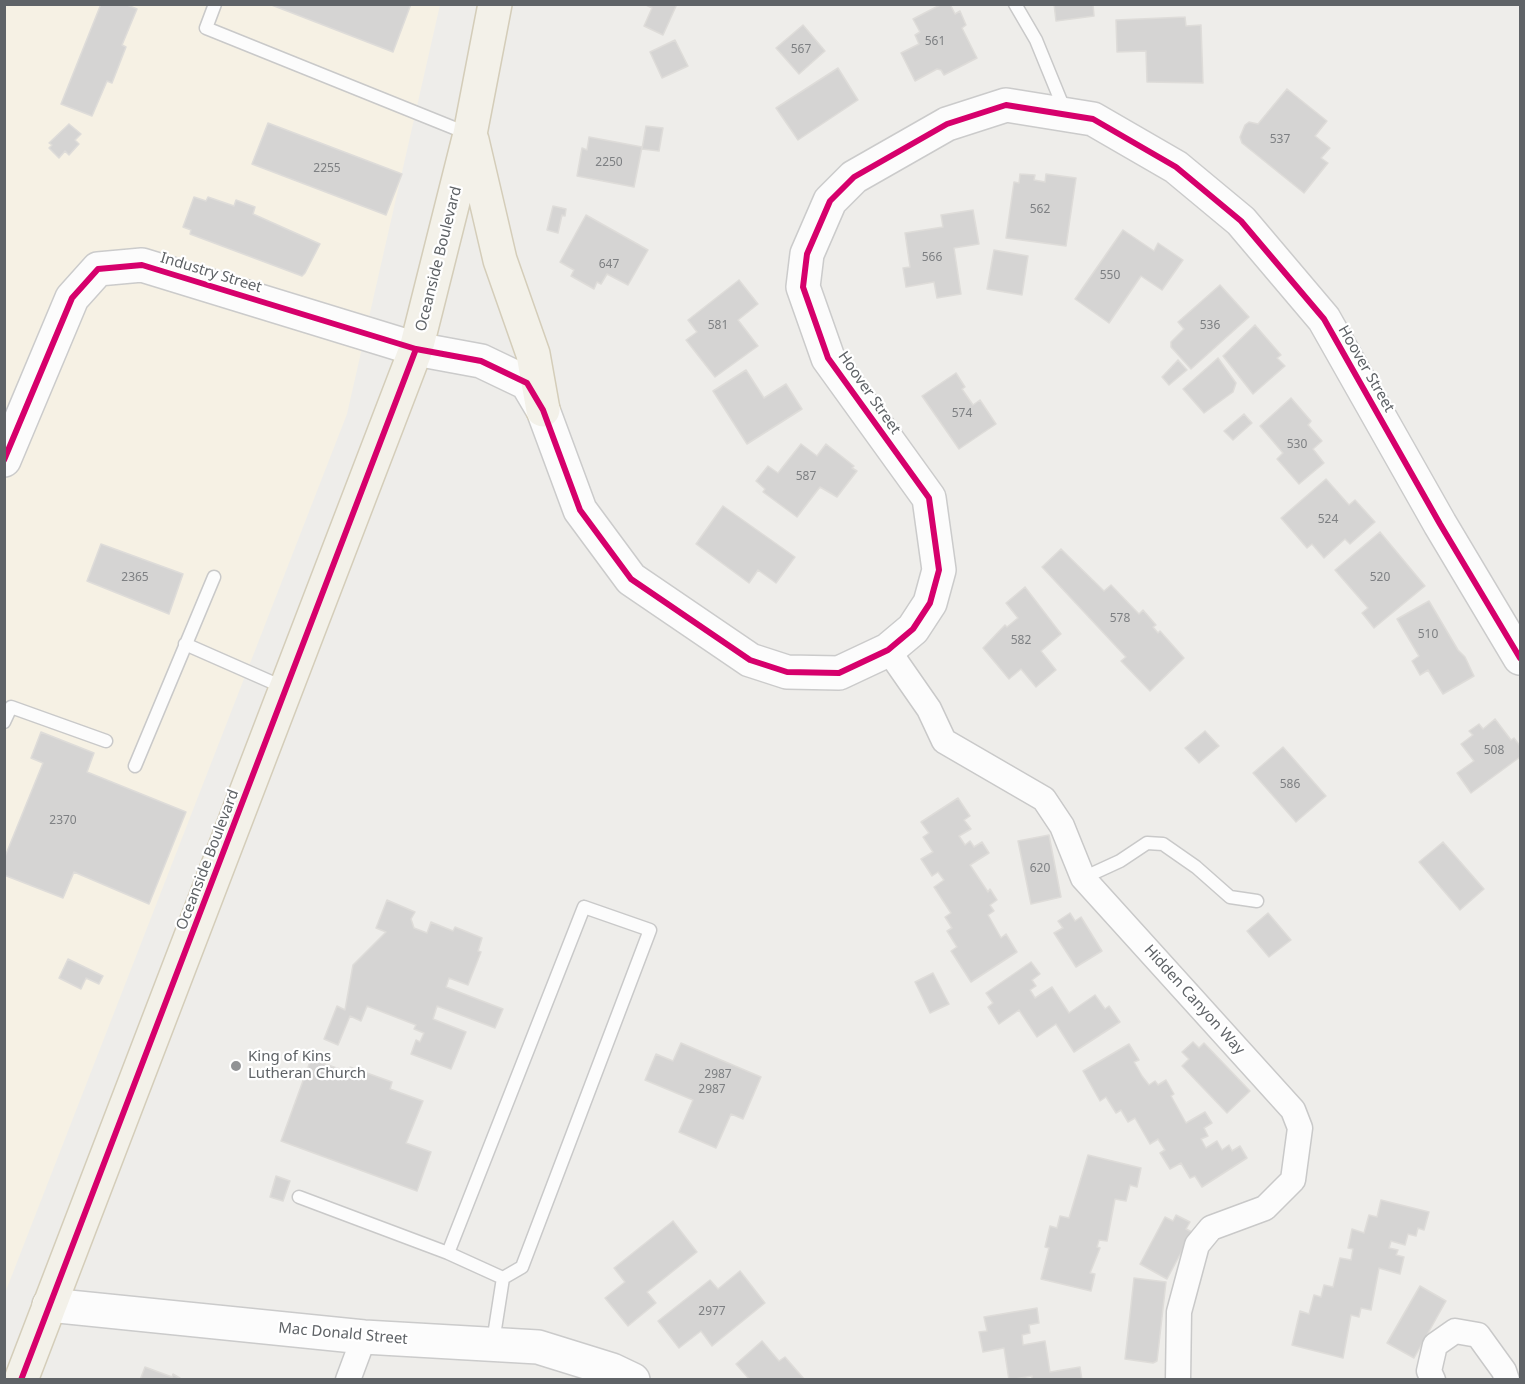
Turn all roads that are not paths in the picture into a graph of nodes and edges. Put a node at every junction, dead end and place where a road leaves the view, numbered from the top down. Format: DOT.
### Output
graph roads {
  1 [pos="215,4"];
  2 [pos="495,4"];
  3 [pos="1015,4"];
  4 [pos="1066,115"];
  5 [pos="470,134"];
  6 [pos="416,349"];
  7 [pos="543,411"];
  8 [pos="4,460"];
  9 [pos="214,577"];
  10 [pos="185,644"];
  11 [pos="888,650"];
  12 [pos="1521,658"];
  13 [pos="286,689"];
  14 [pos="4,722"];
  15 [pos="106,741"];
  16 [pos="135,766"];
  17 [pos="1083,878"];
  18 [pos="1257,901"];
  19 [pos="299,1197"];
  20 [pos="448,1253"];
  21 [pos="503,1278"];
  22 [pos="49,1305"];
  23 [pos="364,1337"];
  24 [pos="492,1343"];
  25 [pos="21,1380"];
  26 [pos="348,1380"];
  27 [pos="633,1380"];
  28 [pos="1178,1380"];
  29 [pos="1433,1380"];
  30 [pos="1507,1380"];
  1 -- 5 [label="lane"];
  2 -- 5 [label="main road, Oceanside Boulevard"];
  3 -- 4 [label="lane"];
  4 -- 11 [label="street, Hoover Street"];
  4 -- 12 [label="street, Hoover Street"];
  5 -- 6 [label="main road, Oceanside Boulevard"];
  5 -- 7 [label="main road"];
  6 -- 7 [label="street, Hoover Street"];
  6 -- 8 [label="street, Industry Street"];
  6 -- 13 [label="main road, Oceanside Boulevard"];
  7 -- 11 [label="street, Hoover Street"];
  9 -- 10 [label="lane"];
  10 -- 13 [label="lane"];
  10 -- 16 [label="lane"];
  11 -- 17 [label="street, Hidden Canyon Way"];
  13 -- 22 [label="main road, Oceanside Boulevard"];
  14 -- 15 [label="lane"];
  17 -- 18 [label="lane"];
  17 -- 28 [label="street, Hidden Canyon Way"];
  19 -- 20 [label="lane"];
  20 -- 21 [label="lane"];
  20 -- 21 [label="lane"];
  21 -- 24 [label="lane"];
  22 -- 23 [label="street, Mac Donald Street"];
  22 -- 25 [label="main road, Oceanside Boulevard"];
  23 -- 24 [label="street, Mac Donald Street"];
  23 -- 26 [label="street"];
  24 -- 27 [label="street, Mac Donald Street"];
  29 -- 30 [label="street"];
}
